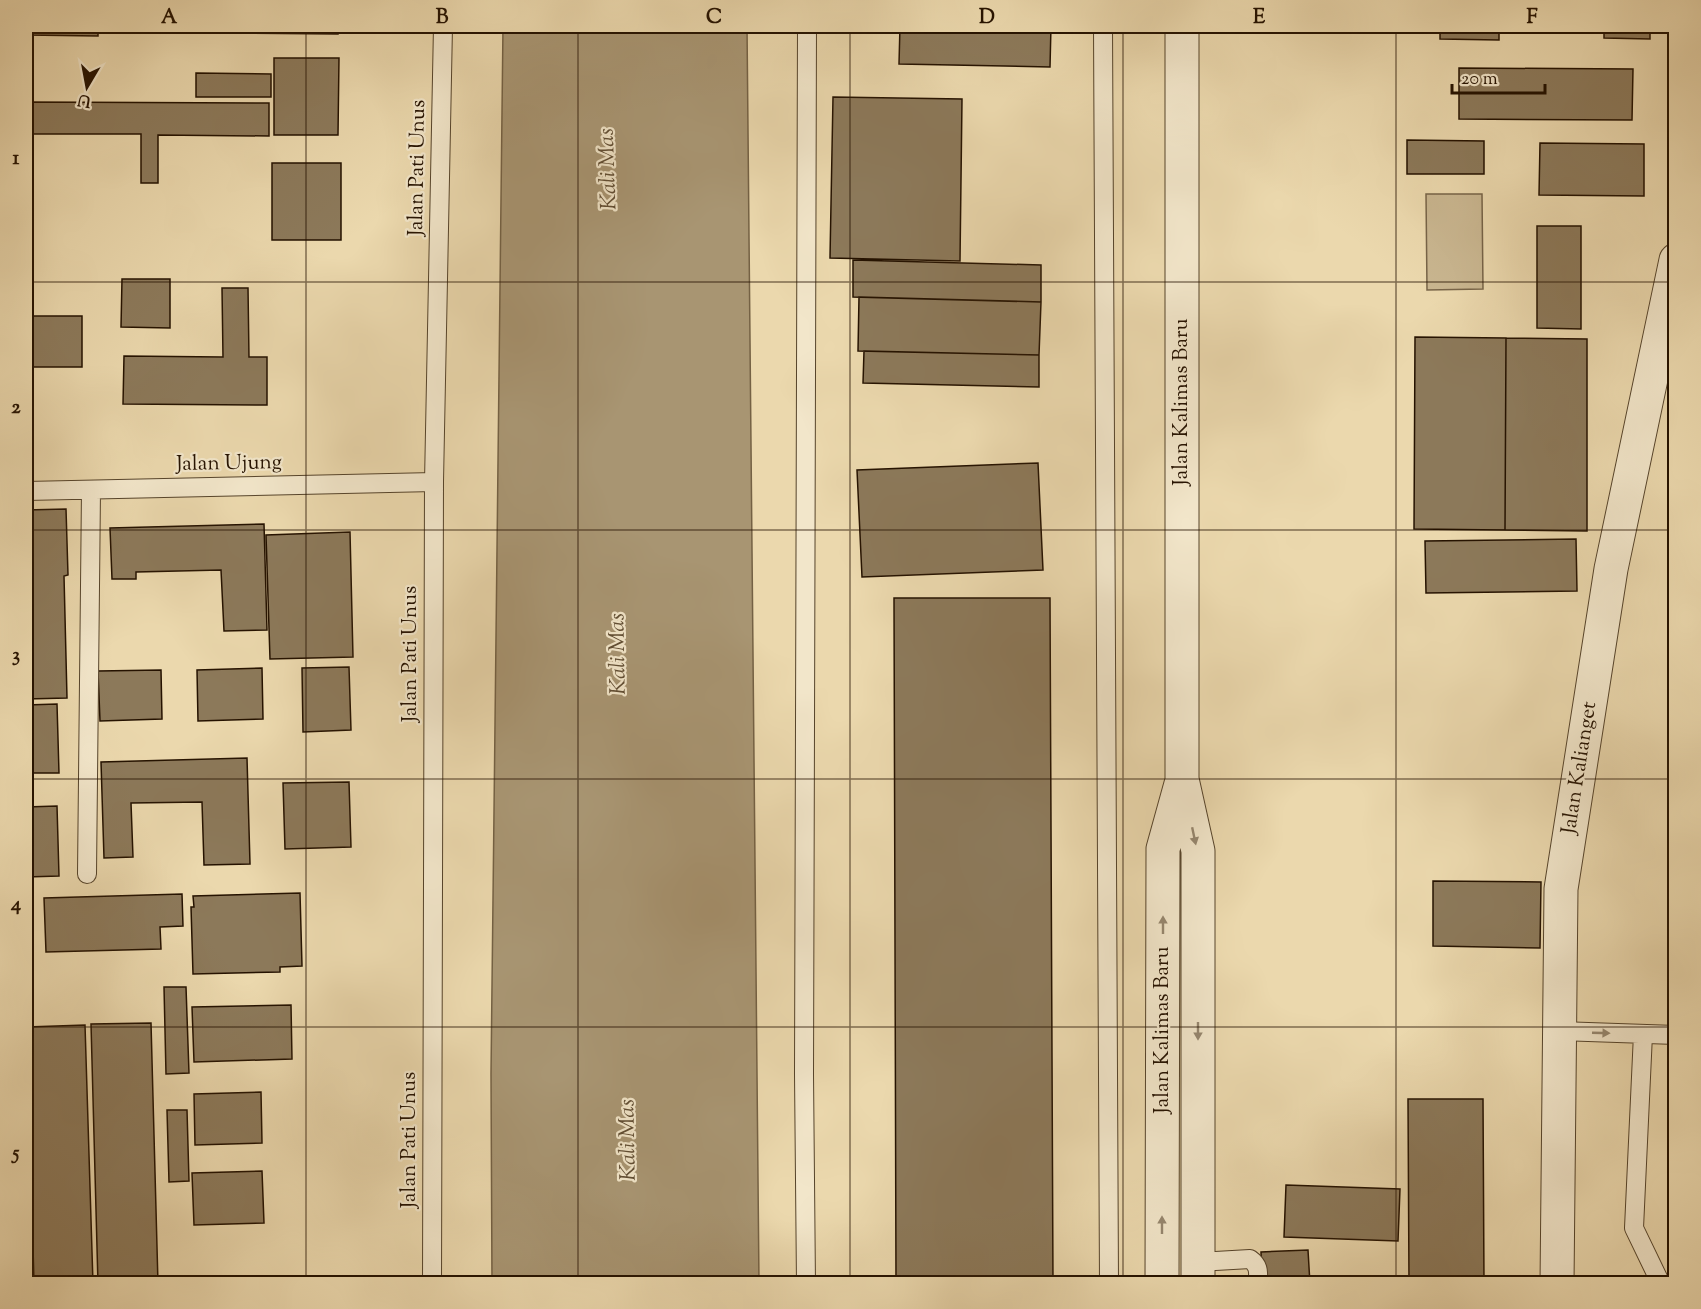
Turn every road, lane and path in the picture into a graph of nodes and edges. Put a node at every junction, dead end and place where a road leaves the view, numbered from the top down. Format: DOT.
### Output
graph roads {
  1 [pos="443,26"];
  2 [pos="807,26"];
  3 [pos="1103,26"];
  4 [pos="1182,26"];
  5 [pos="1676,260"];
  6 [pos="434,482"];
  7 [pos="91,490"];
  8 [pos="26,491"];
  9 [pos="1182,779"];
  10 [pos="87,874"];
  11 [pos="1560,1031"];
  12 [pos="1643,1034"];
  13 [pos="1676,1035"];
  14 [pos="1198,1273"];
  15 [pos="432,1284"];
  16 [pos="806,1284"];
  17 [pos="1109,1284"];
  18 [pos="1162,1284"];
  19 [pos="1258,1284"];
  20 [pos="1557,1284"];
  21 [pos="1661,1284"];
  1 -- 6 [label="lane, Jalan Pati Unus"];
  2 -- 16 [label="lane"];
  3 -- 17 [label="lane"];
  4 -- 9 [label="street, Jalan Kalimas Baru"];
  5 -- 11 [label="street, Jalan Kalianget"];
  6 -- 7 [label="lane, Jalan Ujung"];
  6 -- 15 [label="lane, Jalan Pati Unus"];
  7 -- 8 [label="lane, Jalan Ujung"];
  7 -- 10 [label="lane"];
  9 -- 14 [label="street, Jalan Kalimas Baru, one-way"];
  18 -- 9 [label="street, Jalan Kalimas Baru, one-way"];
  11 -- 12 [label="lane, one-way"];
  11 -- 20 [label="street, Jalan Kalianget"];
  12 -- 13 [label="lane"];
  12 -- 21 [label="lane"];
  14 -- 19 [label="lane"];
}
